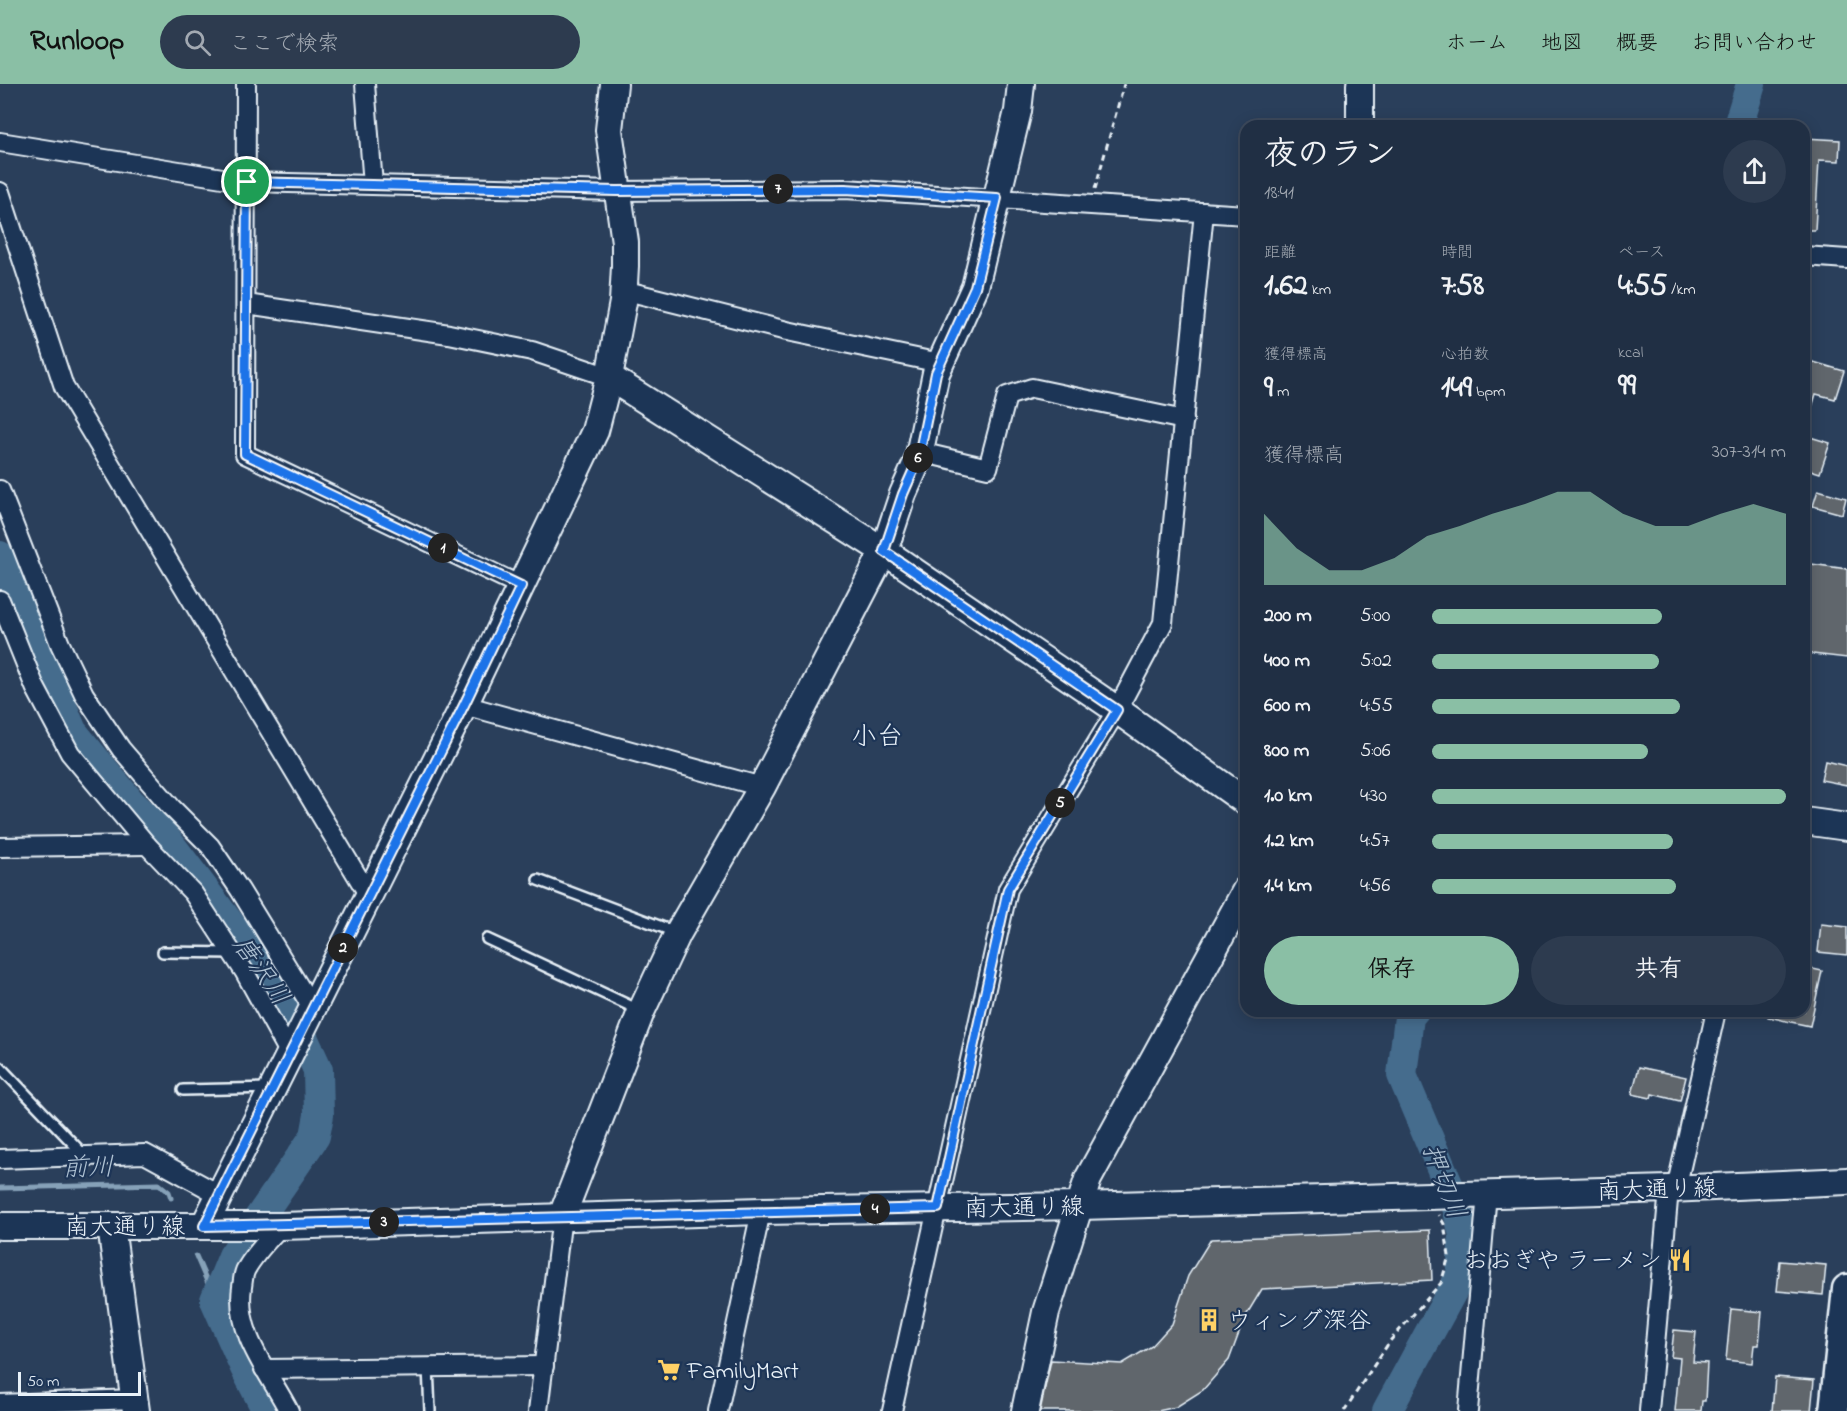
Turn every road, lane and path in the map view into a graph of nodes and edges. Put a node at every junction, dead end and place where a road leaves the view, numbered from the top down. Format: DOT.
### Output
graph roads {
  1 [pos="246,84"];
  2 [pos="365,84"];
  3 [pos="615,84"];
  4 [pos="1021,84"];
  5 [pos="1124,84"];
  6 [pos="1360,84"];
  7 [pos="1360,120"];
  8 [pos="0,142"];
  9 [pos="247,182"];
  10 [pos="373,185"];
  11 [pos="617,191"];
  12 [pos="0,192"];
  13 [pos="997,198"];
  14 [pos="1091,204"];
  15 [pos="1204,212"];
  16 [pos="1240,215"];
  17 [pos="1810,256"];
  18 [pos="1847,259"];
  19 [pos="622,290"];
  20 [pos="246,304"];
  21 [pos="940,363"];
  22 [pos="609,377"];
  23 [pos="1184,420"];
  24 [pos="920,452"];
  25 [pos="0,490"];
  26 [pos="884,551"];
  27 [pos="521,586"];
  28 [pos="0,600"];
  29 [pos="464,705"];
  30 [pos="1117,710"];
  31 [pos="762,787"];
  32 [pos="1240,798"];
  33 [pos="1810,822"];
  34 [pos="1847,827"];
  35 [pos="147,845"];
  36 [pos="0,847"];
  37 [pos="538,880"];
  38 [pos="368,894"];
  39 [pos="1240,901"];
  40 [pos="678,933"];
  41 [pos="487,939"];
  42 [pos="163,952"];
  43 [pos="232,953"];
  44 [pos="641,1011"];
  45 [pos="311,1014"];
  46 [pos="1715,1017"];
  47 [pos="291,1051"];
  48 [pos="0,1067"];
  49 [pos="274,1088"];
  50 [pos="183,1090"];
  51 [pos="84,1155"];
  52 [pos="0,1159"];
  53 [pos="1847,1181"];
  54 [pos="1672,1189"];
  55 [pos="1478,1194"];
  56 [pos="220,1195"];
  57 [pos="1432,1195"];
  58 [pos="1080,1206"];
  59 [pos="938,1208"];
  60 [pos="761,1211"];
  61 [pos="562,1216"];
  62 [pos="0,1226"];
  63 [pos="111,1226"];
  64 [pos="204,1226"];
  65 [pos="275,1226"];
  66 [pos="1847,1289"];
  67 [pos="544,1366"];
  68 [pos="428,1367"];
  69 [pos="264,1369"];
  70 [pos="0,1404"];
  71 [pos="136,1405"];
  72 [pos="289,1411"];
  73 [pos="430,1411"];
  74 [pos="538,1411"];
  75 [pos="718,1411"];
  76 [pos="892,1411"];
  77 [pos="1025,1411"];
  78 [pos="1344,1411"];
  79 [pos="1468,1411"];
  80 [pos="1649,1411"];
  81 [pos="1834,1411"];
  1 -- 9 [label="street"];
  2 -- 10 [label="street"];
  3 -- 11 [label="street"];
  4 -- 13 [label="street"];
  5 -- 14 [label="path"];
  6 -- 7 [label="street"];
  8 -- 9 [label="street"];
  9 -- 10 [label="street"];
  9 -- 20 [label="street"];
  10 -- 11 [label="street"];
  11 -- 13 [label="street"];
  11 -- 19 [label="street"];
  12 -- 38 [label="street"];
  13 -- 14 [label="street"];
  13 -- 21 [label="street"];
  14 -- 15 [label="street"];
  15 -- 16 [label="street"];
  15 -- 23 [label="street"];
  17 -- 18 [label="street"];
  19 -- 21 [label="street"];
  19 -- 22 [label="street"];
  20 -- 22 [label="street"];
  20 -- 27 [label="street"];
  21 -- 24 [label="street"];
  22 -- 26 [label="street"];
  22 -- 27 [label="street"];
  23 -- 24 [label="street"];
  23 -- 30 [label="street"];
  24 -- 26 [label="street"];
  25 -- 45 [label="street"];
  26 -- 30 [label="street"];
  26 -- 31 [label="street"];
  27 -- 29 [label="street"];
  28 -- 35 [label="street"];
  29 -- 31 [label="street"];
  29 -- 38 [label="street"];
  30 -- 32 [label="street"];
  30 -- 59 [label="street"];
  31 -- 40 [label="street"];
  33 -- 34 [label="street"];
  35 -- 36 [label="street"];
  35 -- 43 [label="street"];
  37 -- 40 [label="lane"];
  38 -- 45 [label="street"];
  39 -- 58 [label="street"];
  40 -- 44 [label="street"];
  41 -- 44 [label="lane"];
  42 -- 43 [label="lane"];
  43 -- 47 [label="street"];
  44 -- 61 [label="street"];
  45 -- 47 [label="street"];
  46 -- 54 [label="street"];
  47 -- 49 [label="street"];
  48 -- 51 [label="lane"];
  49 -- 50 [label="lane"];
  49 -- 56 [label="street"];
  51 -- 52 [label="street"];
  51 -- 56 [label="street"];
  53 -- 54 [label="street, 南大通り線"];
  54 -- 55 [label="street, 南大通り線"];
  54 -- 80 [label="street"];
  55 -- 57 [label="street, 南大通り線"];
  55 -- 79 [label="street"];
  56 -- 64 [label="street"];
  57 -- 58 [label="street, 南大通り線"];
  57 -- 78 [label="path"];
  58 -- 59 [label="street, 南大通り線"];
  58 -- 77 [label="street"];
  59 -- 60 [label="street, 南大通り線"];
  59 -- 76 [label="street"];
  60 -- 61 [label="street, 南大通り線"];
  60 -- 75 [label="street"];
  61 -- 65 [label="street, 南大通り線"];
  61 -- 67 [label="street"];
  62 -- 63 [label="street, 南大通り線"];
  63 -- 64 [label="street, 南大通り線"];
  63 -- 71 [label="street"];
  64 -- 65 [label="street, 南大通り線"];
  65 -- 69 [label="street"];
  66 -- 81 [label="main road"];
  67 -- 68 [label="street"];
  67 -- 74 [label="street"];
  68 -- 69 [label="street"];
  68 -- 73 [label="lane"];
  69 -- 72 [label="street"];
  70 -- 71 [label="street"];
}
